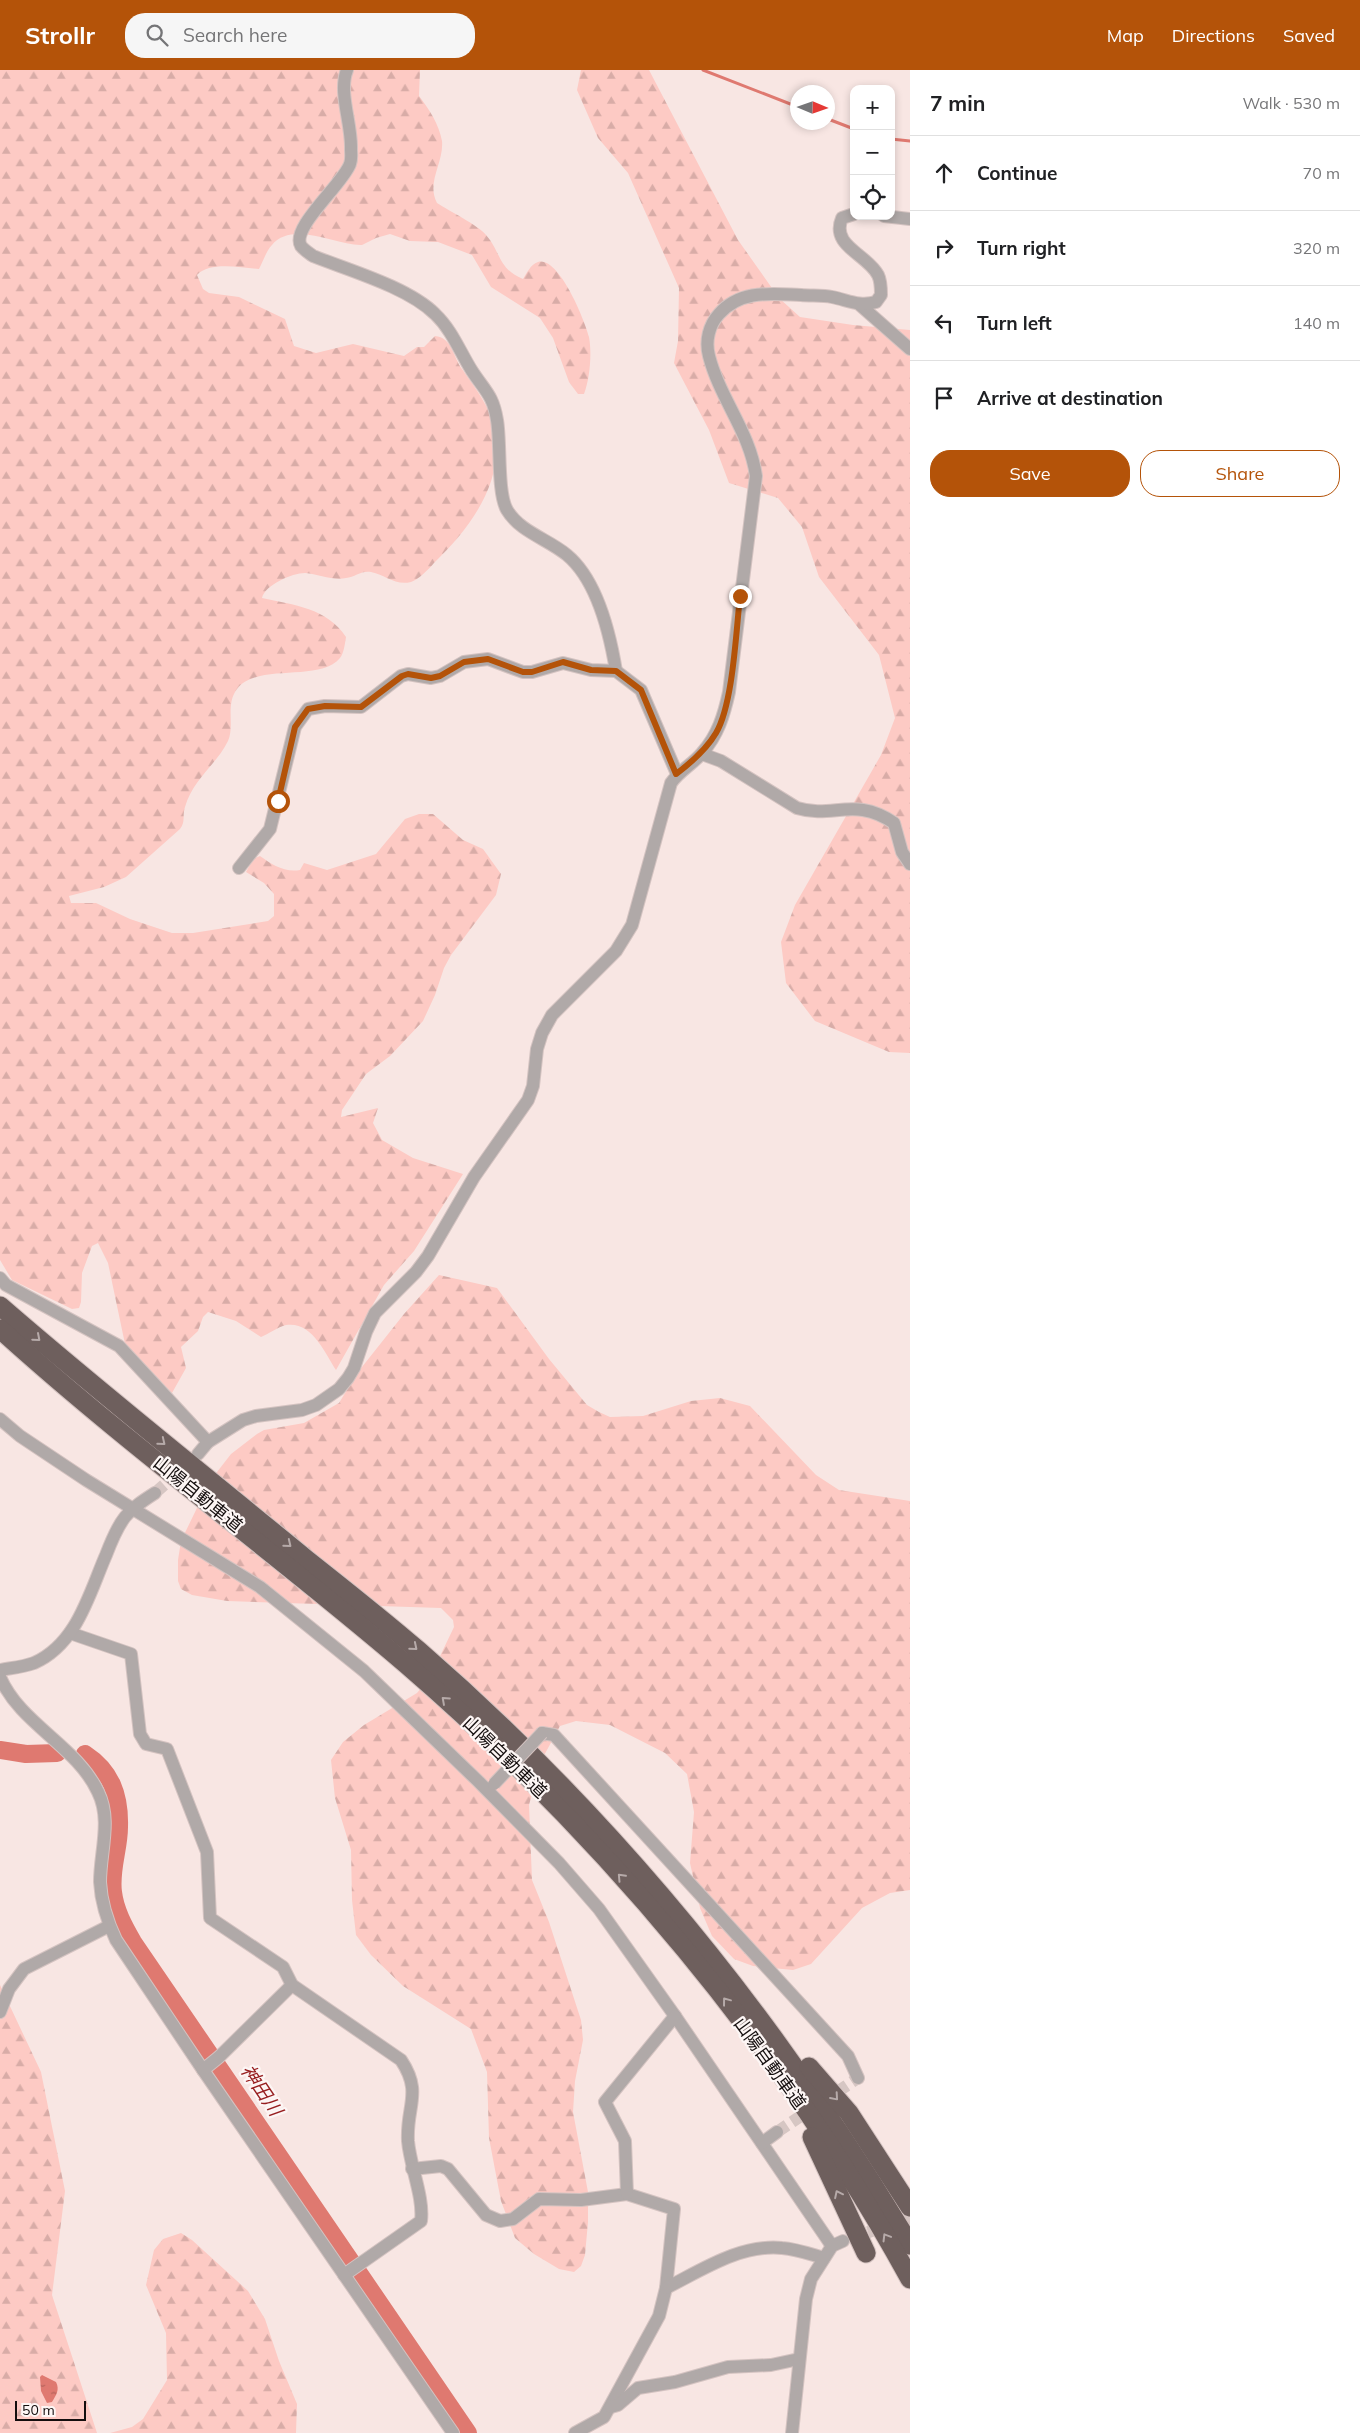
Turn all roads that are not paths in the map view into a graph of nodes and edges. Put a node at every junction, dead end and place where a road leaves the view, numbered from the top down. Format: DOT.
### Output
graph roads {
  1 [pos="347,70"];
  2 [pos="850,215"];
  3 [pos="895,217"];
  4 [pos="910,219"];
  5 [pos="860,305"];
  6 [pos="910,349"];
  7 [pos="616,671"];
  8 [pos="702,754"];
  9 [pos="676,774"];
  10 [pos="910,864"];
  11 [pos="239,868"];
  12 [pos="0,1278"];
  13 [pos="0,1306"];
  14 [pos="0,1329"];
  15 [pos="0,1419"];
  16 [pos="208,1442"];
  17 [pos="198,1454"];
  18 [pos="155,1494"];
  19 [pos="133,1508"];
  20 [pos="70,1633"];
  21 [pos="0,1670"];
  22 [pos="0,1678"];
  23 [pos="491,1788"];
  24 [pos="109,1926"];
  25 [pos="689,1928"];
  26 [pos="292,1985"];
  27 [pos="0,2012"];
  28 [pos="675,2016"];
  29 [pos="740,2021"];
  30 [pos="211,2064"];
  31 [pos="858,2078"];
  32 [pos="777,2132"];
  33 [pos="762,2143"];
  34 [pos="412,2169"];
  35 [pos="627,2194"];
  36 [pos="910,2207"];
  37 [pos="910,2244"];
  38 [pos="866,2254"];
  39 [pos="824,2258"];
  40 [pos="351,2270"];
  41 [pos="910,2279"];
  42 [pos="666,2288"];
  43 [pos="799,2359"];
  44 [pos="610,2408"];
  45 [pos="589,2430"];
  46 [pos="453,2433"];
  47 [pos="575,2433"];
  48 [pos="792,2433"];
  1 -- 7 [label="street"];
  2 -- 5 [label="street"];
  3 -- 4 [label="street"];
  5 -- 6 [label="street"];
  5 -- 8 [label="street"];
  7 -- 9 [label="street"];
  7 -- 11 [label="street"];
  8 -- 9 [label="street"];
  8 -- 10 [label="street"];
  9 -- 16 [label="street"];
  12 -- 16 [label="street"];
  13 -- 25 [label="highway, 山陽自動車道, one-way"];
  29 -- 14 [label="highway, 山陽自動車道, one-way"];
  15 -- 19 [label="street"];
  16 -- 17 [label="street"];
  18 -- 19 [label="street"];
  19 -- 20 [label="street"];
  19 -- 23 [label="street"];
  20 -- 21 [label="street"];
  20 -- 26 [label="street"];
  22 -- 24 [label="street"];
  23 -- 28 [label="street"];
  23 -- 31 [label="street, bridge"];
  24 -- 27 [label="street"];
  24 -- 30 [label="street"];
  25 -- 36 [label="highway, one-way"];
  25 -- 37 [label="highway, 山陽自動車道"];
  26 -- 30 [label="street"];
  26 -- 34 [label="street"];
  28 -- 33 [label="street"];
  28 -- 35 [label="street"];
  38 -- 29 [label="highway, one-way"];
  41 -- 29 [label="highway, 山陽自動車道, one-way"];
  30 -- 40 [label="street"];
  32 -- 33 [label="street"];
  33 -- 39 [label="street"];
  34 -- 35 [label="street"];
  34 -- 40 [label="street"];
  35 -- 42 [label="street"];
  39 -- 42 [label="street"];
  39 -- 43 [label="street"];
  40 -- 46 [label="street"];
  42 -- 44 [label="street"];
  43 -- 44 [label="street"];
  43 -- 48 [label="street"];
  44 -- 45 [label="street"];
  45 -- 47 [label="street"];
}
